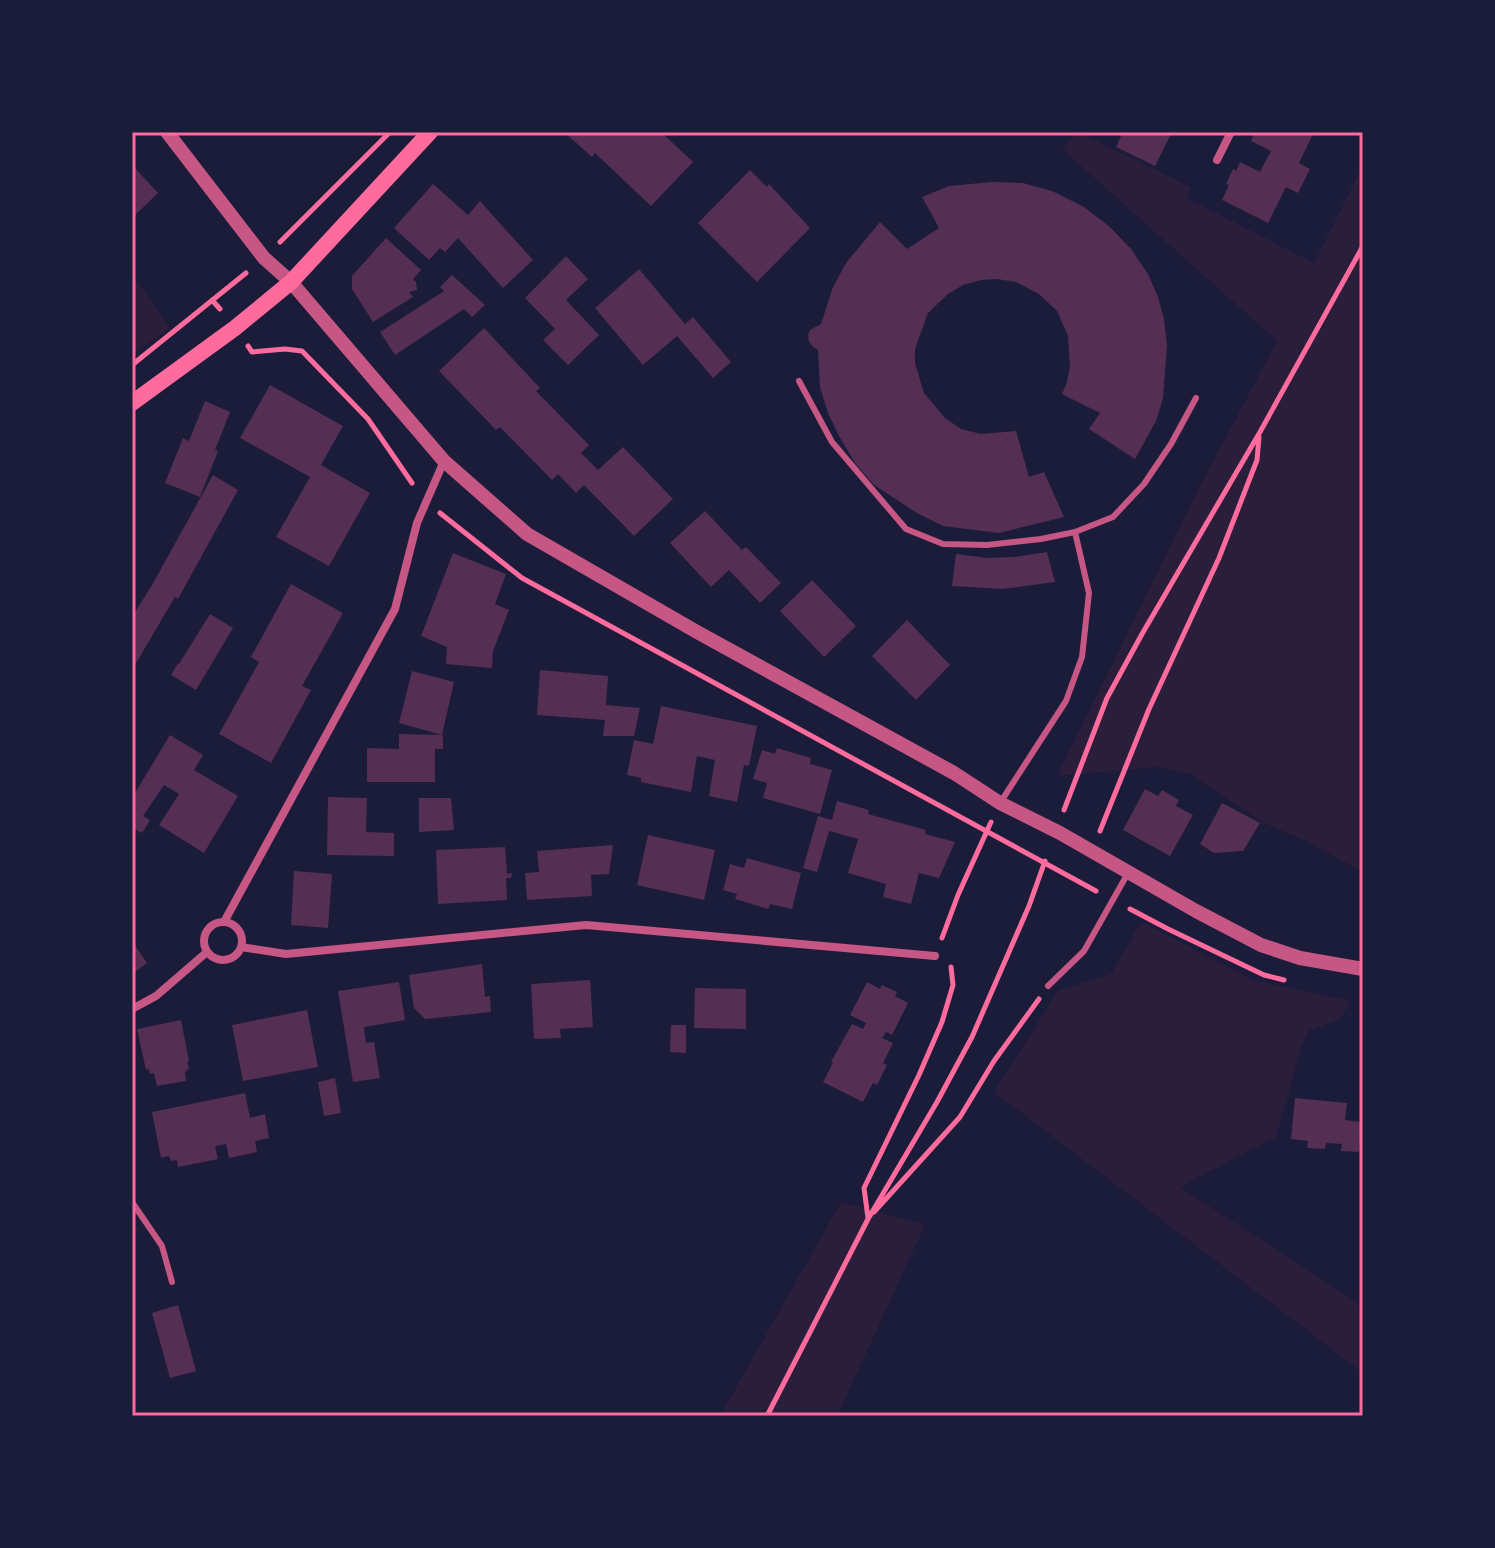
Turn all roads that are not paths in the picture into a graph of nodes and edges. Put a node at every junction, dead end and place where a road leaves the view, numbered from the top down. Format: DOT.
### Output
graph roads {
  1 [pos="167,132"];
  2 [pos="430,132"];
  3 [pos="1231,132"];
  4 [pos="1217,160"];
  5 [pos="291,282"];
  6 [pos="799,381"];
  7 [pos="1196,398"];
  8 [pos="132,403"];
  9 [pos="444,461"];
  10 [pos="1075,532"];
  11 [pos="1000,803"];
  12 [pos="1128,873"];
  13 [pos="224,922"];
  14 [pos="241,947"];
  15 [pos="207,952"];
  16 [pos="935,956"];
  17 [pos="1363,969"];
  18 [pos="1048,986"];
  19 [pos="132,1009"];
  20 [pos="132,1202"];
  21 [pos="172,1282"];
  1 -- 5 [label="street"];
  2 -- 5 [label="main road"];
  3 -- 4 [label="street"];
  5 -- 8 [label="main road"];
  5 -- 9 [label="street"];
  6 -- 10 [label="lane"];
  7 -- 10 [label="lane"];
  9 -- 11 [label="street"];
  9 -- 13 [label="street"];
  10 -- 11 [label="lane"];
  11 -- 12 [label="street"];
  12 -- 17 [label="street"];
  12 -- 18 [label="lane"];
  13 -- 14 [label="street"];
  13 -- 15 [label="street"];
  14 -- 15 [label="street"];
  14 -- 16 [label="street"];
  15 -- 19 [label="street"];
  20 -- 21 [label="lane"];
}
